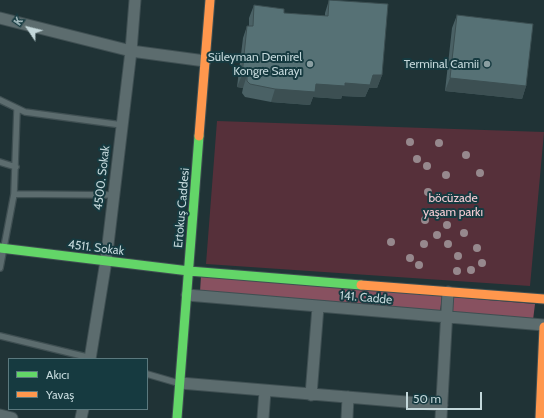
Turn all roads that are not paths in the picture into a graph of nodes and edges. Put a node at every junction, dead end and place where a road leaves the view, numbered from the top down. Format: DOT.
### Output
graph roads {
  1 [pos="135,0"];
  2 [pos="210,0"];
  3 [pos="0,18"];
  4 [pos="131,51"];
  5 [pos="206,61"];
  6 [pos="0,100"];
  7 [pos="17,110"];
  8 [pos="122,125"];
  9 [pos="0,162"];
  10 [pos="16,167"];
  11 [pos="14,194"];
  12 [pos="114,195"];
  13 [pos="2,249"];
  14 [pos="106,261"];
  15 [pos="0,268"];
  16 [pos="189,271"];
  17 [pos="448,292"];
  18 [pos="187,295"];
  19 [pos="544,299"];
  20 [pos="318,307"];
  21 [pos="446,318"];
  22 [pos="544,326"];
  23 [pos="0,336"];
  24 [pos="88,358"];
  25 [pos="92,358"];
  26 [pos="148,374"];
  27 [pos="180,383"];
  28 [pos="265,391"];
  29 [pos="311,394"];
  30 [pos="348,397"];
  31 [pos="442,404"];
  32 [pos="0,415"];
  33 [pos="12,418"];
  34 [pos="177,418"];
  35 [pos="263,418"];
  36 [pos="347,418"];
  37 [pos="441,418"];
  38 [pos="540,418"];
  1 -- 4 [label="street, 4500. Sokak"];
  2 -- 5 [label="street, Ertokuş Caddesi"];
  3 -- 4 [label="street"];
  4 -- 5 [label="street"];
  4 -- 8 [label="street, 4500. Sokak"];
  5 -- 16 [label="street, Ertokuş Caddesi"];
  6 -- 7 [label="lane"];
  7 -- 8 [label="lane"];
  7 -- 10 [label="lane"];
  8 -- 12 [label="street, 4500. Sokak"];
  9 -- 10 [label="lane"];
  10 -- 11 [label="lane"];
  11 -- 12 [label="lane"];
  11 -- 13 [label="lane"];
  12 -- 14 [label="street, 4500. Sokak"];
  13 -- 14 [label="street, 4511. Sokak"];
  13 -- 15 [label="lane"];
  14 -- 16 [label="street, 4511. Sokak"];
  14 -- 25 [label="street, 4500. Sokak"];
  16 -- 17 [label="street, 141. Cadde"];
  16 -- 18 [label="street, Ertokuş Caddesi"];
  17 -- 19 [label="street, 141. Cadde"];
  17 -- 21 [label="street"];
  18 -- 20 [label="street, 141. Cadde"];
  18 -- 27 [label="street, Ertokuş Caddesi"];
  20 -- 21 [label="street, 141. Cadde"];
  20 -- 29 [label="street"];
  21 -- 22 [label="street, 141. Cadde"];
  21 -- 31 [label="street"];
  22 -- 38 [label="street"];
  23 -- 24 [label="lane"];
  26 -- 27 [label="lane"];
  27 -- 28 [label="street"];
  27 -- 34 [label="street, Ertokuş Caddesi"];
  28 -- 29 [label="street"];
  28 -- 35 [label="street"];
  29 -- 30 [label="street"];
  30 -- 31 [label="street"];
  30 -- 36 [label="street"];
  31 -- 37 [label="street"];
  32 -- 33 [label="street"];
}
